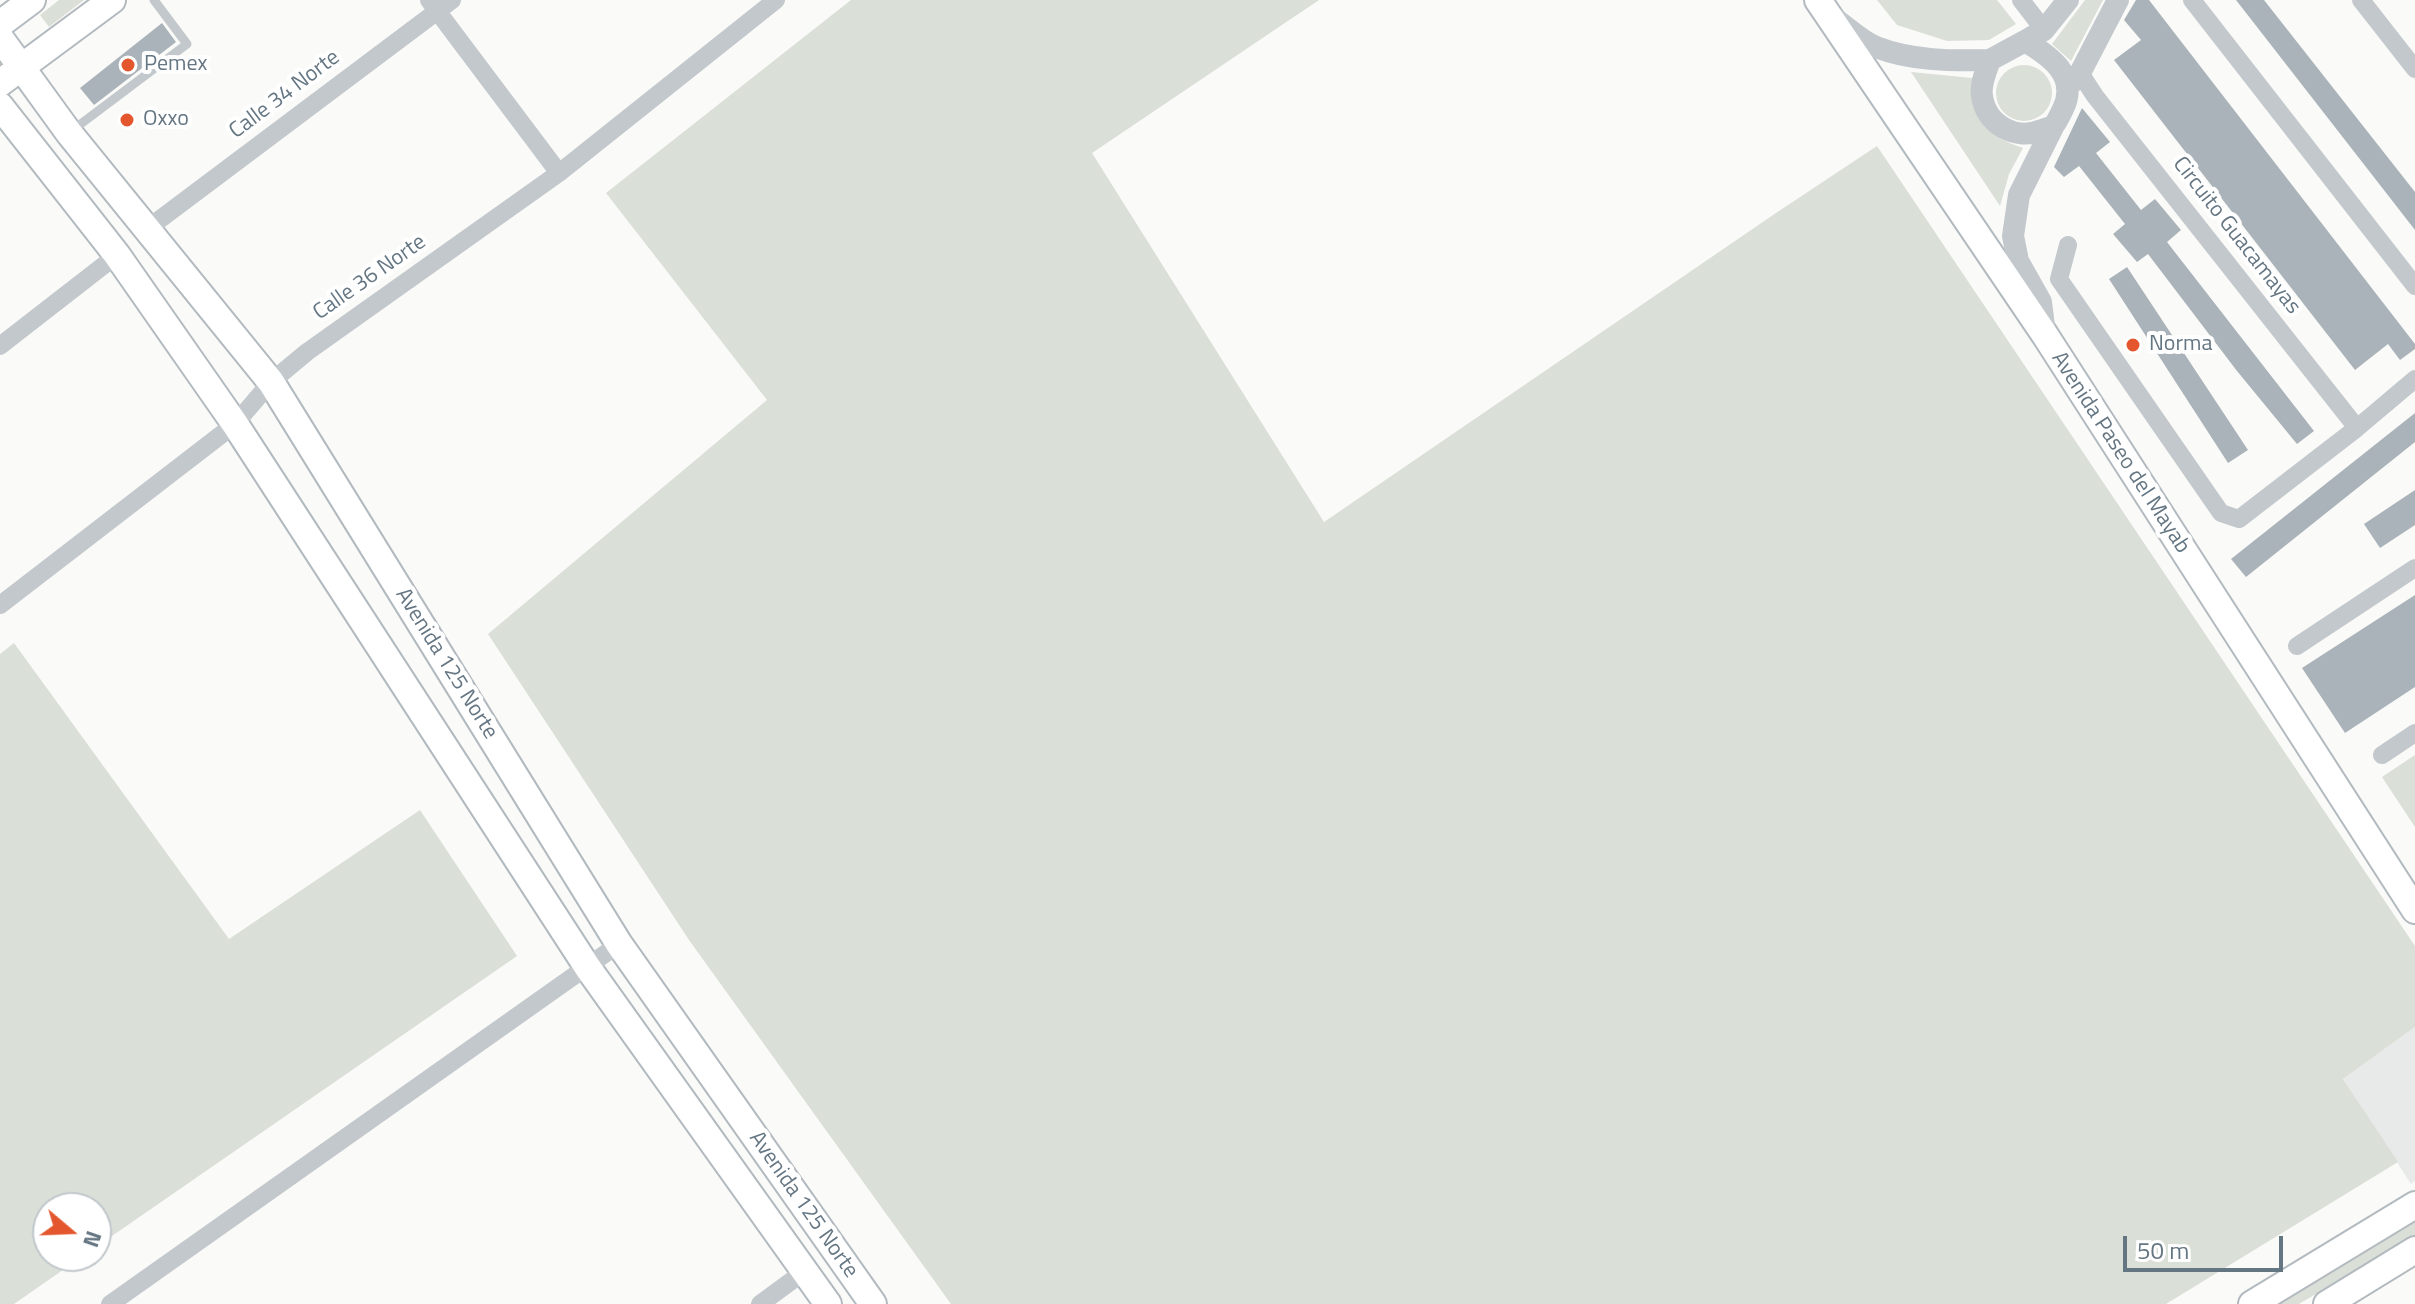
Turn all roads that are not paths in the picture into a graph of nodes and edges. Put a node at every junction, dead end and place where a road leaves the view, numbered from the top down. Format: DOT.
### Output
graph roads {
  1 [pos="32,0"];
  2 [pos="112,0"];
  3 [pos="154,0"];
  4 [pos="776,0"];
  5 [pos="2021,0"];
  6 [pos="2068,0"];
  7 [pos="2118,0"];
  8 [pos="2192,0"];
  9 [pos="2361,0"];
  10 [pos="439,4"];
  11 [pos="1822,7"];
  12 [pos="0,24"];
  13 [pos="2035,35"];
  14 [pos="0,38"];
  15 [pos="1990,60"];
  16 [pos="2415,69"];
  17 [pos="10,76"];
  18 [pos="2074,80"];
  19 [pos="0,106"];
  20 [pos="2054,125"];
  21 [pos="69,133"];
  22 [pos="559,173"];
  23 [pos="147,229"];
  24 [pos="2068,245"];
  25 [pos="117,255"];
  26 [pos="2415,286"];
  27 [pos="2045,335"];
  28 [pos="0,346"];
  29 [pos="2415,379"];
  30 [pos="271,382"];
  31 [pos="235,424"];
  32 [pos="2357,428"];
  33 [pos="2415,568"];
  34 [pos="0,605"];
  35 [pos="2297,646"];
  36 [pos="2415,733"];
  37 [pos="2382,755"];
  38 [pos="2415,910"];
  39 [pos="619,944"];
  40 [pos="588,968"];
  41 [pos="2415,1205"];
  42 [pos="2415,1250"];
  43 [pos="805,1271"];
  44 [pos="110,1304"];
  45 [pos="760,1304"];
  46 [pos="828,1304"];
  47 [pos="873,1304"];
  48 [pos="2252,1304"];
  49 [pos="2327,1304"];
  1 -- 12 [label="main road"];
  2 -- 17 [label="main road"];
  3 -- 21 [label="lane"];
  4 -- 22 [label="street, Calle 36 Norte"];
  5 -- 13 [label="street"];
  6 -- 13 [label="street"];
  7 -- 18 [label="street"];
  8 -- 26 [label="street"];
  9 -- 16 [label="street"];
  10 -- 22 [label="street"];
  10 -- 23 [label="street, Calle 34 Norte"];
  11 -- 15 [label="street"];
  11 -- 27 [label="main road, Avenida Paseo del Mayab"];
  13 -- 15 [label="street"];
  13 -- 18 [label="street"];
  14 -- 17 [label="main road, Avenida 125 Norte"];
  15 -- 20 [label="street"];
  17 -- 21 [label="main road, Avenida 125 Norte"];
  18 -- 20 [label="street"];
  18 -- 32 [label="street, Circuito Guacamayas"];
  19 -- 25 [label="main road, Avenida 125 Norte"];
  20 -- 27 [label="street"];
  21 -- 23 [label="main road, Avenida 125 Norte"];
  22 -- 30 [label="street, Calle 36 Norte"];
  23 -- 30 [label="main road, Avenida 125 Norte"];
  24 -- 32 [label="street"];
  25 -- 28 [label="street"];
  25 -- 31 [label="main road, Avenida 125 Norte"];
  27 -- 38 [label="main road, Avenida Paseo del Mayab"];
  29 -- 32 [label="street"];
  30 -- 31 [label="street, Calle 36 Norte"];
  30 -- 39 [label="main road, Avenida 125 Norte"];
  31 -- 34 [label="street, Calle 36 Norte"];
  31 -- 40 [label="main road, Avenida 125 Norte"];
  33 -- 35 [label="street"];
  36 -- 37 [label="street"];
  39 -- 40 [label="street"];
  39 -- 47 [label="main road, Avenida 125 Norte"];
  40 -- 43 [label="main road, Avenida 125 Norte"];
  40 -- 44 [label="street"];
  41 -- 48 [label="main road"];
  42 -- 49 [label="main road"];
  43 -- 45 [label="street"];
  43 -- 46 [label="main road, Avenida 125 Norte"];
}
